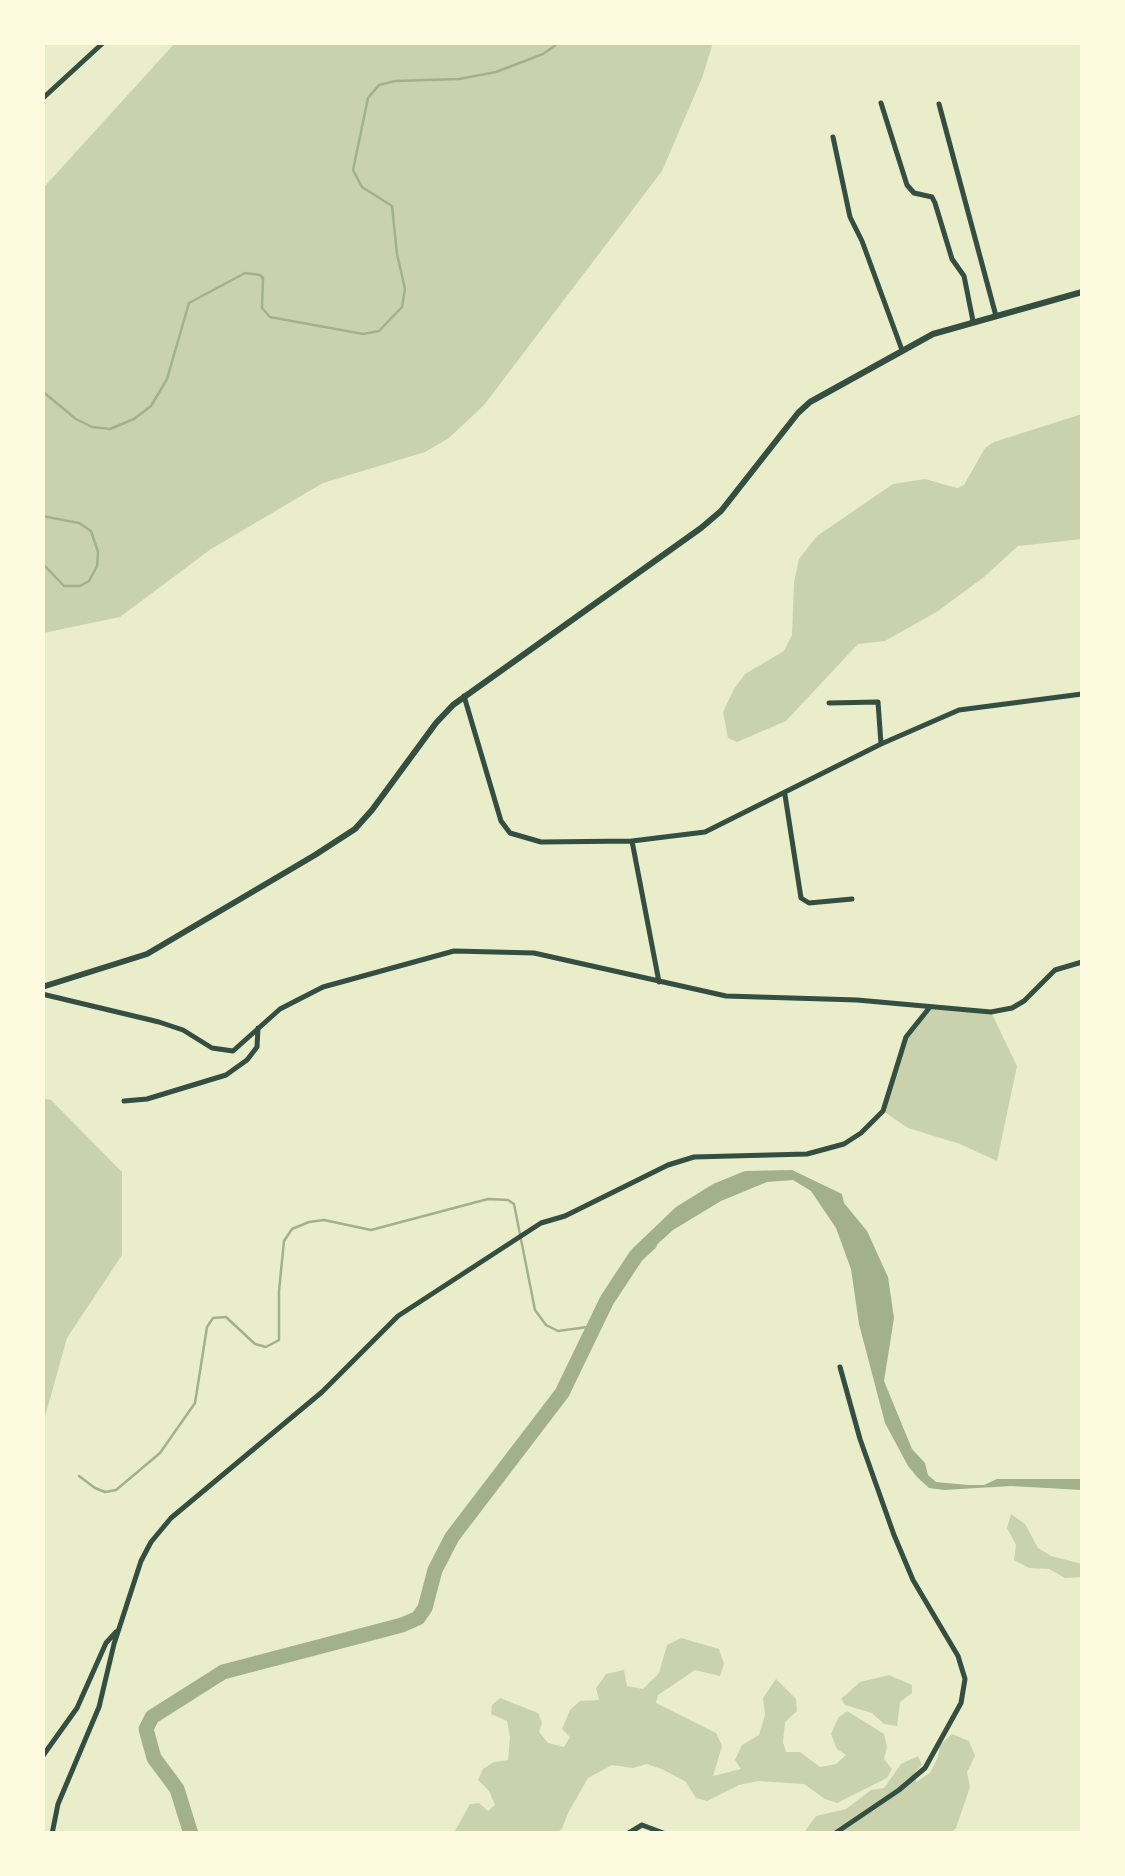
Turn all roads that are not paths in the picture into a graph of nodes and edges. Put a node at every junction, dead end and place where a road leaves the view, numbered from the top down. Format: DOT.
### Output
graph roads {
  1 [pos="104,42"];
  2 [pos="42,98"];
  3 [pos="881,103"];
  4 [pos="940,104"];
  5 [pos="833,138"];
  6 [pos="1082,292"];
  7 [pos="996,316"];
  8 [pos="973,322"];
  9 [pos="902,350"];
  10 [pos="1082,694"];
  11 [pos="464,696"];
  12 [pos="829,703"];
  13 [pos="881,744"];
  14 [pos="785,794"];
  15 [pos="632,841"];
  16 [pos="852,899"];
  17 [pos="1082,962"];
  18 [pos="659,982"];
  19 [pos="42,990"];
  20 [pos="930,1007"];
  21 [pos="258,1028"];
  22 [pos="124,1102"];
  23 [pos="840,1366"];
  24 [pos="118,1629"];
  25 [pos="42,1757"];
  26 [pos="52,1834"];
  27 [pos="627,1834"];
  28 [pos="666,1834"];
  29 [pos="834,1834"];
  1 -- 2 [label="street"];
  3 -- 8 [label="street"];
  4 -- 7 [label="street"];
  5 -- 9 [label="street"];
  6 -- 7 [label="street"];
  7 -- 8 [label="street"];
  8 -- 9 [label="street"];
  9 -- 11 [label="street"];
  10 -- 13 [label="street"];
  11 -- 15 [label="street"];
  11 -- 19 [label="street"];
  12 -- 13 [label="street"];
  13 -- 14 [label="street"];
  14 -- 15 [label="street"];
  14 -- 16 [label="street"];
  15 -- 18 [label="street"];
  17 -- 20 [label="street"];
  18 -- 20 [label="street"];
  18 -- 21 [label="street"];
  19 -- 21 [label="street"];
  20 -- 24 [label="street"];
  21 -- 22 [label="street"];
  23 -- 29 [label="street"];
  24 -- 25 [label="street"];
  24 -- 26 [label="street"];
  27 -- 28 [label="street"];
}
